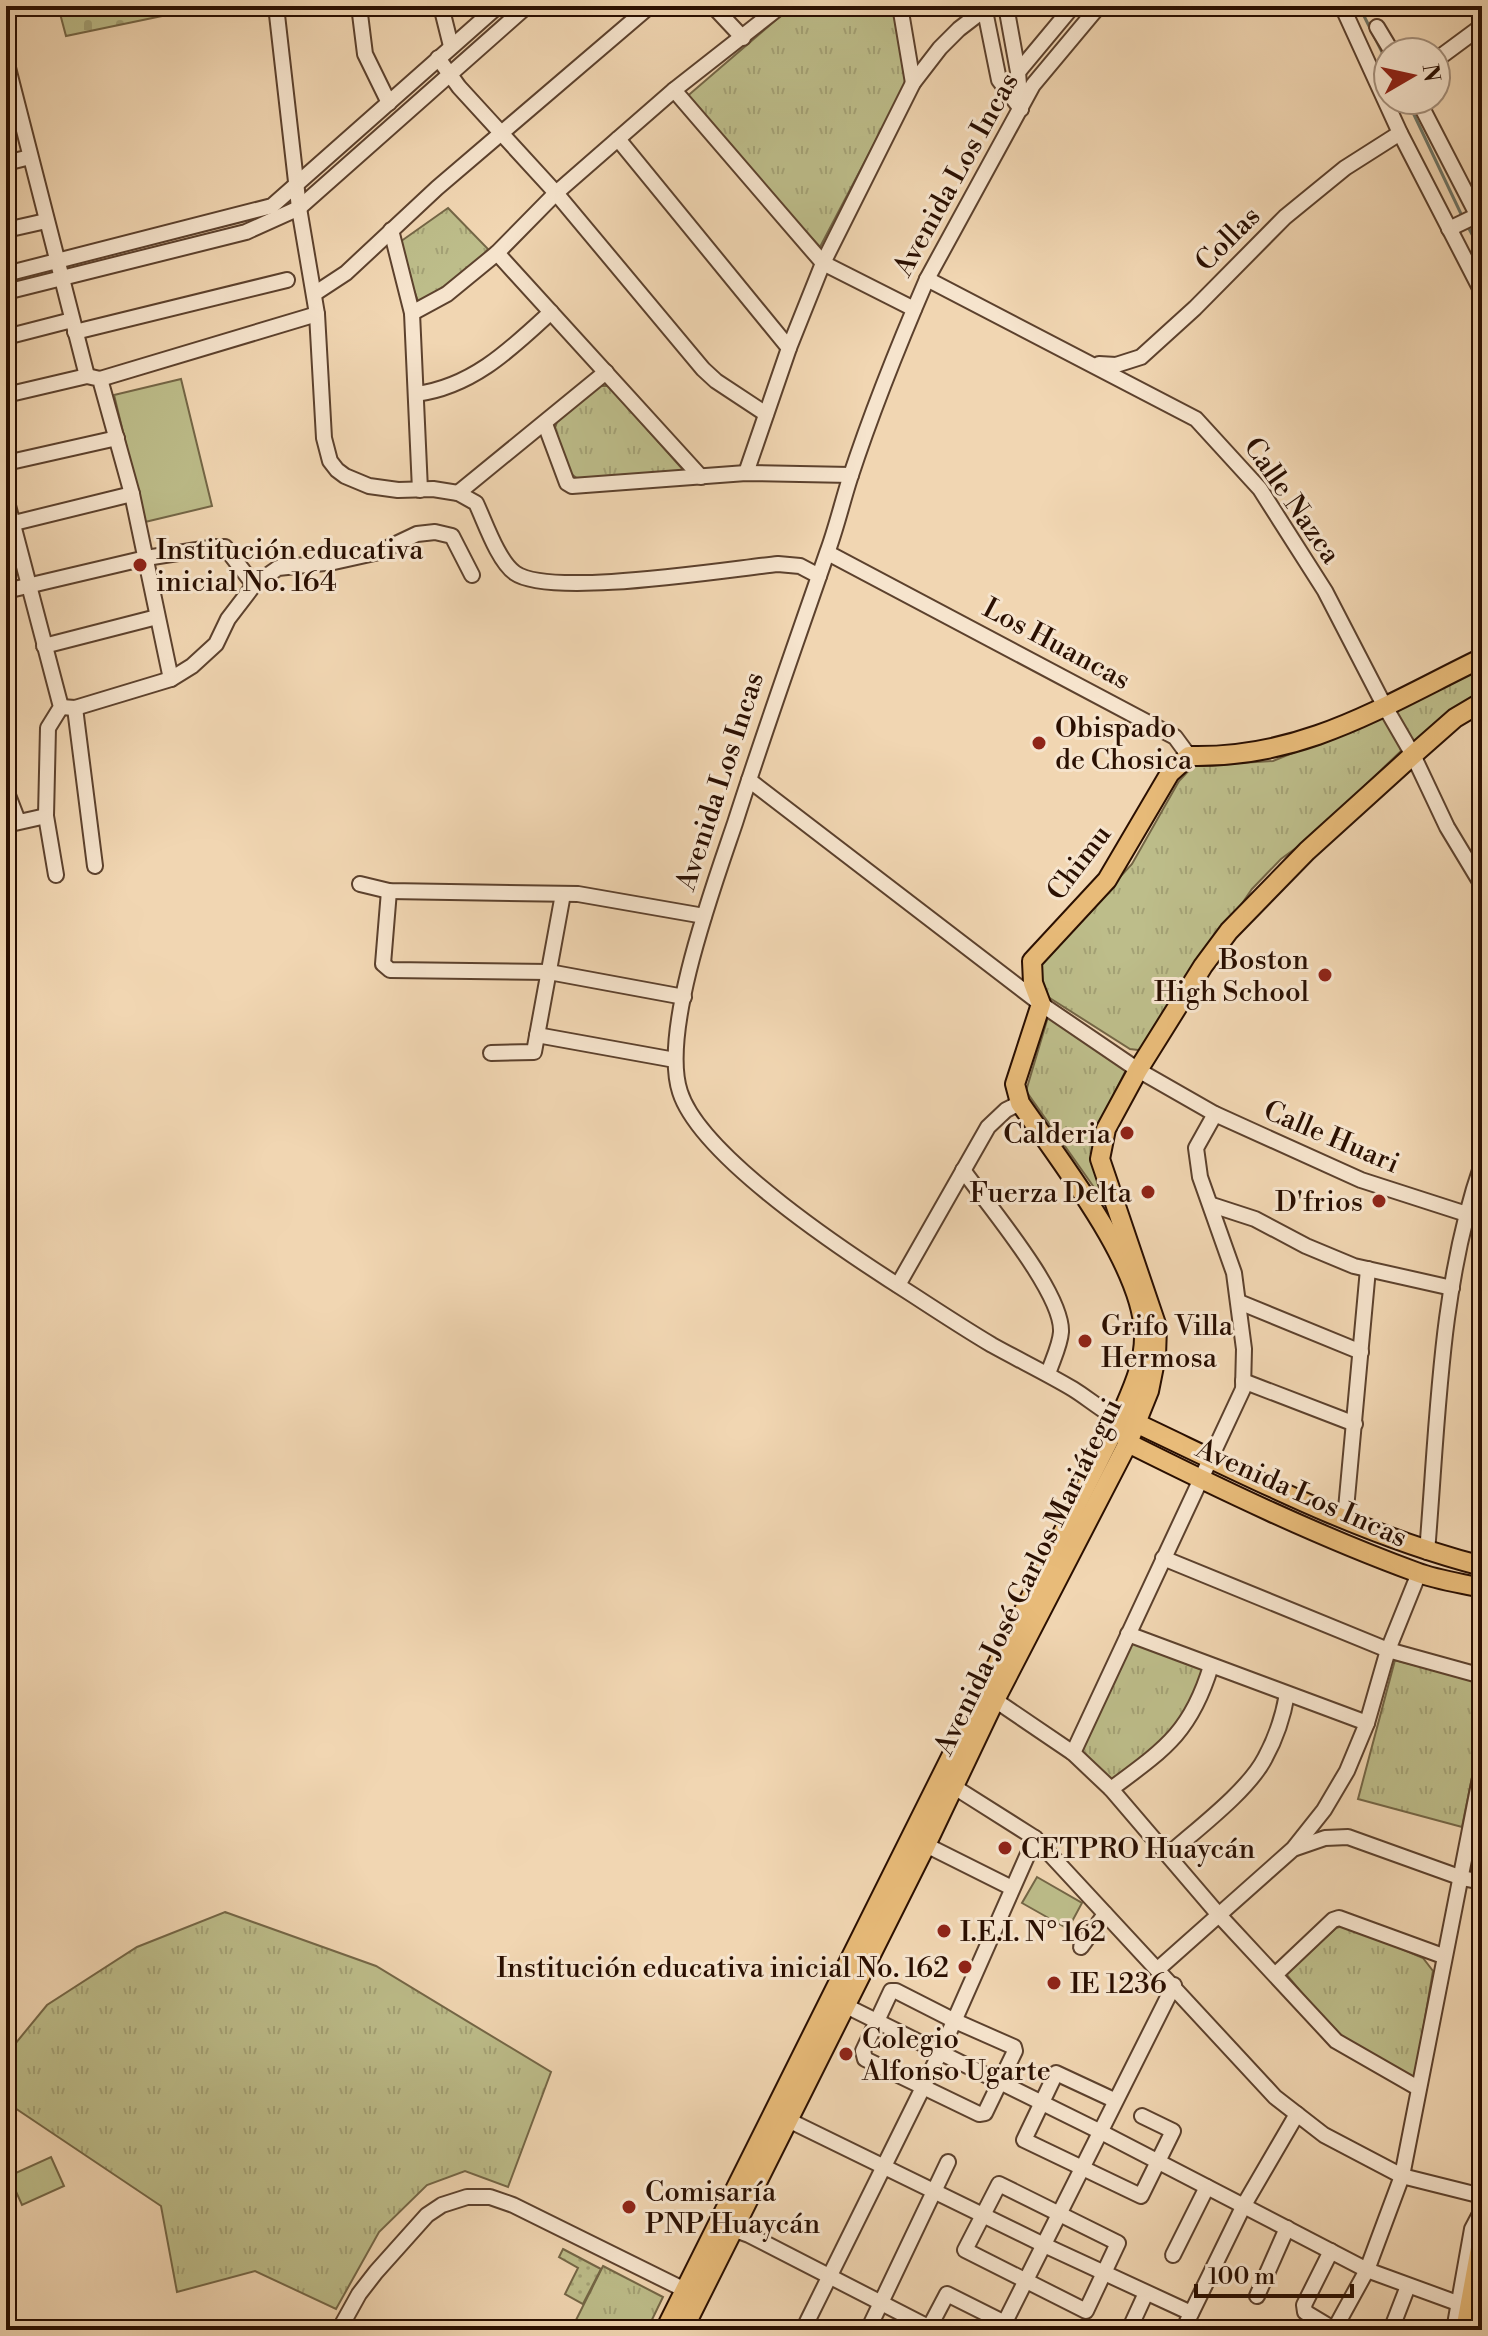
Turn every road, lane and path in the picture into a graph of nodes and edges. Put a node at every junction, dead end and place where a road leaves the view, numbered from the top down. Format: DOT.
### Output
graph roads {
  1 [pos="276,6"];
  2 [pos="359,6"];
  3 [pos="441,6"];
  4 [pos="498,6"];
  5 [pos="527,6"];
  6 [pos="650,6"];
  7 [pos="713,6"];
  8 [pos="781,6"];
  9 [pos="900,6"];
  10 [pos="1006,6"];
  11 [pos="1073,6"];
  12 [pos="1099,6"];
  13 [pos="1342,6"];
  14 [pos="984,8"];
  15 [pos="1377,27"];
  16 [pos="1480,32"];
  17 [pos="1382,36"];
  18 [pos="743,38"];
  19 [pos="451,46"];
  20 [pos="1452,50"];
  21 [pos="438,58"];
  22 [pos="6,60"];
  23 [pos="1018,72"];
  24 [pos="450,75"];
  25 [pos="913,83"];
  26 [pos="674,90"];
  27 [pos="11,102"];
  28 [pos="389,103"];
  29 [pos="1021,109"];
  30 [pos="1427,116"];
  31 [pos="1400,133"];
  32 [pos="502,134"];
  33 [pos="618,139"];
  34 [pos="30,157"];
  35 [pos="6,163"];
  36 [pos="297,185"];
  37 [pos="556,193"];
  38 [pos="299,208"];
  39 [pos="1481,217"];
  40 [pos="46,221"];
  41 [pos="1449,229"];
  42 [pos="6,230"];
  43 [pos="391,230"];
  44 [pos="497,253"];
  45 [pos="57,261"];
  46 [pos="823,263"];
  47 [pos="6,274"];
  48 [pos="61,278"];
  49 [pos="927,279"];
  50 [pos="287,280"];
  51 [pos="6,292"];
  52 [pos="1482,292"];
  53 [pos="314,294"];
  54 [pos="914,309"];
  55 [pos="551,312"];
  56 [pos="412,313"];
  57 [pos="317,314"];
  58 [pos="73,326"];
  59 [pos="6,337"];
  60 [pos="789,348"];
  61 [pos="1089,363"];
  62 [pos="606,372"];
  63 [pos="93,378"];
  64 [pos="416,394"];
  65 [pos="6,395"];
  66 [pos="766,414"];
  67 [pos="545,424"];
  68 [pos="117,438"];
  69 [pos="6,463"];
  70 [pos="746,473"];
  71 [pos="851,475"];
  72 [pos="701,477"];
  73 [pos="420,490"];
  74 [pos="458,493"];
  75 [pos="132,494"];
  76 [pos="6,498"];
  77 [pos="10,524"];
  78 [pos="828,553"];
  79 [pos="146,558"];
  80 [pos="472,575"];
  81 [pos="819,576"];
  82 [pos="28,585"];
  83 [pos="254,585"];
  84 [pos="6,591"];
  85 [pos="157,617"];
  86 [pos="44,646"];
  87 [pos="1482,658"];
  88 [pos="171,679"];
  89 [pos="1482,702"];
  90 [pos="1384,705"];
  91 [pos="68,707"];
  92 [pos="1413,755"];
  93 [pos="1189,756"];
  94 [pos="749,780"];
  95 [pos="6,790"];
  96 [pos="46,816"];
  97 [pos="12,823"];
  98 [pos="95,866"];
  99 [pos="56,875"];
  100 [pos="360,884"];
  101 [pos="1482,885"];
  102 [pos="389,891"];
  103 [pos="563,894"];
  104 [pos="704,916"];
  105 [pos="549,972"];
  106 [pos="684,997"];
  107 [pos="1041,1004"];
  108 [pos="537,1035"];
  109 [pos="491,1053"];
  110 [pos="675,1060"];
  111 [pos="1138,1070"];
  112 [pos="1020,1103"];
  113 [pos="1215,1114"];
  114 [pos="1482,1164"];
  115 [pos="963,1170"];
  116 [pos="1212,1205"];
  117 [pos="1465,1212"];
  118 [pos="1482,1219"];
  119 [pos="1368,1269"];
  120 [pos="898,1285"];
  121 [pos="1452,1288"];
  122 [pos="1239,1302"];
  123 [pos="1361,1352"];
  124 [pos="1048,1374"];
  125 [pos="1243,1381"];
  126 [pos="1128,1422"];
  127 [pos="1355,1424"];
  128 [pos="1128,1443"];
  129 [pos="1209,1458"];
  130 [pos="1200,1479"];
  131 [pos="1345,1520"];
  132 [pos="1427,1552"];
  133 [pos="1163,1558"];
  134 [pos="1482,1566"];
  135 [pos="1419,1573"];
  136 [pos="1482,1588"];
  137 [pos="1128,1634"];
  138 [pos="1388,1650"];
  139 [pos="1211,1666"];
  140 [pos="1482,1676"];
  141 [pos="1287,1694"];
  142 [pos="995,1700"];
  143 [pos="1367,1723"];
  144 [pos="1073,1753"];
  145 [pos="1482,1768"];
  146 [pos="948,1783"];
  147 [pos="1111,1789"];
  148 [pos="1035,1838"];
  149 [pos="926,1845"];
  150 [pos="1293,1849"];
  151 [pos="1169,1854"];
  152 [pos="1462,1878"];
  153 [pos="1482,1882"];
  154 [pos="1012,1888"];
  155 [pos="1105,1914"];
  156 [pos="1218,1914"];
  157 [pos="1081,1947"];
  158 [pos="1443,1956"];
  159 [pos="1158,1969"];
  160 [pos="1276,1974"];
  161 [pos="1174,1985"];
  162 [pos="837,2002"];
  163 [pos="955,2021"];
  164 [pos="877,2022"];
  165 [pos="940,2053"];
  166 [pos="1000,2083"];
  167 [pos="923,2088"];
  168 [pos="1418,2088"];
  169 [pos="1114,2100"];
  170 [pos="1041,2103"];
  171 [pos="1297,2114"];
  172 [pos="781,2116"];
  173 [pos="1142,2116"];
  174 [pos="1099,2131"];
  175 [pos="948,2162"];
  176 [pos="1158,2162"];
  177 [pos="885,2166"];
  178 [pos="1082,2167"];
  179 [pos="1402,2176"];
  180 [pos="1207,2187"];
  181 [pos="935,2191"];
  182 [pos="1482,2196"];
  183 [pos="1244,2205"];
  184 [pos="1482,2210"];
  185 [pos="1059,2213"];
  186 [pos="982,2215"];
  187 [pos="726,2226"];
  188 [pos="1287,2228"];
  189 [pos="1482,2237"];
  190 [pos="1044,2245"];
  191 [pos="1331,2251"];
  192 [pos="1173,2255"];
  193 [pos="1367,2270"];
  194 [pos="1104,2273"];
  195 [pos="829,2278"];
  196 [pos="1026,2280"];
  197 [pos="1408,2286"];
  198 [pos="1146,2293"];
  199 [pos="691,2296"];
  200 [pos="1257,2296"];
  201 [pos="881,2304"];
  202 [pos="1460,2304"];
  203 [pos="1191,2313"];
  204 [pos="1482,2319"];
  205 [pos="1002,2326"];
  206 [pos="930,2329"];
  207 [pos="339,2330"];
  208 [pos="665,2330"];
  209 [pos="683,2330"];
  210 [pos="803,2330"];
  211 [pos="868,2330"];
  212 [pos="1019,2330"];
  213 [pos="1129,2330"];
  214 [pos="1183,2330"];
  215 [pos="1334,2330"];
  216 [pos="1391,2330"];
  217 [pos="1454,2330"];
  218 [pos="1465,2330"];
  219 [pos="1480,2330"];
  1 -- 36 [label="street"];
  2 -- 28 [label="street"];
  3 -- 19 [label="street"];
  4 -- 19 [label="street"];
  5 -- 24 [label="street"];
  6 -- 32 [label="street"];
  7 -- 18 [label="street"];
  8 -- 18 [label="street"];
  9 -- 25 [label="street"];
  10 -- 23 [label="street"];
  11 -- 23 [label="street"];
  12 -- 29 [label="street, Avenida Los Incas"];
  13 -- 31 [label="street"];
  14 -- 25 [label="street"];
  14 -- 29 [label="street"];
  15 -- 17 [label="street"];
  16 -- 20 [label="street"];
  18 -- 26 [label="street"];
  19 -- 21 [label="street"];
  21 -- 24 [label="street"];
  21 -- 28 [label="street"];
  22 -- 27 [label="street"];
  23 -- 29 [label="street"];
  24 -- 32 [label="street"];
  24 -- 38 [label="street"];
  25 -- 46 [label="street"];
  26 -- 33 [label="street"];
  26 -- 46 [label="street"];
  27 -- 34 [label="street"];
  28 -- 36 [label="street"];
  29 -- 49 [label="street, Avenida Los Incas"];
  30 -- 39 [label="street"];
  31 -- 41 [label="street"];
  31 -- 61 [label="street, Collas"];
  32 -- 37 [label="street"];
  32 -- 43 [label="street"];
  33 -- 37 [label="street"];
  33 -- 60 [label="street"];
  34 -- 35 [label="street"];
  34 -- 40 [label="street"];
  36 -- 38 [label="street"];
  36 -- 45 [label="street"];
  37 -- 44 [label="street"];
  37 -- 66 [label="street"];
  38 -- 48 [label="street"];
  38 -- 53 [label="street"];
  39 -- 41 [label="street"];
  40 -- 42 [label="street"];
  40 -- 45 [label="street"];
  41 -- 52 [label="street"];
  43 -- 53 [label="street"];
  43 -- 56 [label="street"];
  44 -- 55 [label="street"];
  44 -- 56 [label="street"];
  45 -- 47 [label="street"];
  45 -- 48 [label="street"];
  46 -- 54 [label="street"];
  46 -- 60 [label="street"];
  48 -- 51 [label="street"];
  48 -- 58 [label="street"];
  49 -- 54 [label="street, Avenida Los Incas"];
  49 -- 61 [label="street, Calle Nazca"];
  50 -- 58 [label="street"];
  53 -- 57 [label="street"];
  54 -- 71 [label="street, Avenida Los Incas"];
  55 -- 62 [label="street"];
  55 -- 64 [label="street"];
  56 -- 64 [label="street"];
  57 -- 63 [label="street"];
  57 -- 73 [label="street"];
  58 -- 59 [label="street"];
  58 -- 63 [label="street"];
  60 -- 66 [label="street"];
  61 -- 90 [label="street, Calle Nazca"];
  62 -- 67 [label="street"];
  62 -- 72 [label="street"];
  63 -- 65 [label="street"];
  63 -- 68 [label="street"];
  64 -- 73 [label="street"];
  66 -- 70 [label="street"];
  67 -- 72 [label="street"];
  67 -- 74 [label="street"];
  68 -- 69 [label="street"];
  68 -- 75 [label="street"];
  70 -- 71 [label="street"];
  70 -- 72 [label="street"];
  71 -- 78 [label="street, Avenida Los Incas"];
  73 -- 74 [label="street"];
  74 -- 81 [label="street"];
  75 -- 77 [label="street"];
  75 -- 79 [label="street"];
  76 -- 77 [label="street"];
  77 -- 82 [label="street"];
  78 -- 81 [label="street, Avenida Los Incas"];
  78 -- 93 [label="street, Los Huancas"];
  79 -- 82 [label="street"];
  79 -- 83 [label="street"];
  79 -- 85 [label="street"];
  80 -- 83 [label="street"];
  81 -- 94 [label="street, Avenida Los Incas"];
  82 -- 84 [label="street"];
  82 -- 86 [label="street"];
  83 -- 88 [label="street"];
  85 -- 86 [label="street"];
  85 -- 88 [label="street"];
  86 -- 91 [label="street"];
  87 -- 90 [label="main road"];
  88 -- 91 [label="street"];
  89 -- 92 [label="main road, Avenida José Carlos Mariátegui"];
  90 -- 92 [label="street, Calle Nazca"];
  90 -- 93 [label="main road"];
  91 -- 96 [label="street"];
  91 -- 98 [label="street"];
  92 -- 101 [label="street, Calle Nazca"];
  92 -- 111 [label="main road, Avenida José Carlos Mariátegui"];
  93 -- 107 [label="main road, Chimu"];
  94 -- 104 [label="street, Avenida Los Incas"];
  94 -- 107 [label="street, Calle Huari"];
  95 -- 97 [label="street"];
  96 -- 97 [label="street"];
  96 -- 99 [label="street"];
  100 -- 102 [label="street"];
  102 -- 103 [label="street"];
  102 -- 105 [label="street"];
  103 -- 104 [label="street"];
  103 -- 105 [label="street"];
  104 -- 106 [label="street, Avenida Los Incas"];
  105 -- 106 [label="street"];
  105 -- 108 [label="street"];
  106 -- 110 [label="street, Avenida Los Incas"];
  107 -- 111 [label="street, Calle Huari"];
  107 -- 112 [label="main road"];
  108 -- 109 [label="street"];
  108 -- 110 [label="street"];
  110 -- 120 [label="street, Avenida Los Incas"];
  111 -- 113 [label="street, Calle Huari"];
  111 -- 126 [label="main road, Avenida José Carlos Mariátegui"];
  112 -- 115 [label="street"];
  112 -- 126 [label="main road, Avenida José Carlos Mariátegui"];
  113 -- 116 [label="street"];
  113 -- 117 [label="street, Calle Huari"];
  114 -- 117 [label="street"];
  115 -- 120 [label="street"];
  115 -- 124 [label="street"];
  116 -- 119 [label="street"];
  116 -- 122 [label="street"];
  117 -- 118 [label="street, Calle Huari"];
  117 -- 121 [label="street"];
  119 -- 121 [label="street"];
  119 -- 123 [label="street"];
  120 -- 124 [label="street, Avenida Los Incas"];
  121 -- 132 [label="street"];
  122 -- 123 [label="street"];
  122 -- 125 [label="street"];
  123 -- 127 [label="street"];
  124 -- 126 [label="street, Avenida Los Incas"];
  125 -- 127 [label="street"];
  125 -- 129 [label="street"];
  126 -- 128 [label="main road, Avenida José Carlos Mariátegui"];
  126 -- 129 [label="main road, Avenida Los Incas"];
  126 -- 146 [label="main road, Avenida José Carlos Mariátegui"];
  127 -- 131 [label="street"];
  128 -- 130 [label="main road, Avenida Los Incas"];
  128 -- 142 [label="main road, Avenida José Carlos Mariátegui"];
  129 -- 130 [label="street"];
  129 -- 131 [label="main road, Avenida Los Incas"];
  130 -- 133 [label="street"];
  130 -- 135 [label="main road, Avenida Los Incas"];
  131 -- 132 [label="main road, Avenida Los Incas"];
  132 -- 134 [label="main road, Avenida Los Incas"];
  133 -- 137 [label="street"];
  133 -- 138 [label="street"];
  135 -- 136 [label="main road, Avenida Los Incas"];
  135 -- 138 [label="street"];
  137 -- 139 [label="street"];
  137 -- 144 [label="street"];
  138 -- 140 [label="street"];
  138 -- 143 [label="street"];
  139 -- 141 [label="street"];
  139 -- 147 [label="street"];
  141 -- 143 [label="street"];
  141 -- 151 [label="street"];
  142 -- 144 [label="street"];
  142 -- 146 [label="main road, Avenida José Carlos Mariátegui"];
  143 -- 150 [label="street"];
  144 -- 147 [label="street"];
  145 -- 152 [label="street"];
  146 -- 148 [label="street"];
  146 -- 149 [label="main road, Avenida José Carlos Mariátegui"];
  146 -- 162 [label="main road, Avenida José Carlos Mariátegui"];
  147 -- 151 [label="street"];
  148 -- 154 [label="street"];
  148 -- 155 [label="street"];
  149 -- 154 [label="street"];
  149 -- 162 [label="main road, Avenida José Carlos Mariátegui"];
  150 -- 152 [label="street"];
  150 -- 156 [label="street"];
  151 -- 156 [label="street"];
  152 -- 153 [label="street"];
  152 -- 158 [label="street"];
  154 -- 163 [label="street"];
  155 -- 157 [label="street"];
  155 -- 159 [label="street"];
  156 -- 159 [label="street"];
  156 -- 160 [label="street"];
  158 -- 160 [label="street"];
  158 -- 168 [label="street"];
  159 -- 161 [label="street"];
  160 -- 168 [label="street"];
  161 -- 169 [label="street"];
  161 -- 171 [label="street"];
  162 -- 164 [label="street"];
  162 -- 172 [label="main road, Avenida José Carlos Mariátegui"];
  163 -- 164 [label="street"];
  163 -- 165 [label="street"];
  163 -- 166 [label="street"];
  164 -- 165 [label="street"];
  164 -- 167 [label="street"];
  165 -- 166 [label="street"];
  165 -- 167 [label="street"];
  166 -- 167 [label="street"];
  166 -- 170 [label="street"];
  167 -- 177 [label="street"];
  168 -- 179 [label="street"];
  169 -- 170 [label="street"];
  169 -- 174 [label="street"];
  170 -- 174 [label="street"];
  170 -- 178 [label="street"];
  171 -- 179 [label="street"];
  171 -- 183 [label="street"];
  172 -- 177 [label="street"];
  172 -- 187 [label="main road, Avenida José Carlos Mariátegui"];
  173 -- 176 [label="street"];
  174 -- 176 [label="street"];
  174 -- 178 [label="street"];
  175 -- 181 [label="street"];
  176 -- 178 [label="street"];
  176 -- 180 [label="street"];
  177 -- 181 [label="street"];
  177 -- 195 [label="street"];
  178 -- 185 [label="street"];
  179 -- 182 [label="street"];
  179 -- 193 [label="street"];
  180 -- 183 [label="street"];
  180 -- 192 [label="street"];
  181 -- 186 [label="street"];
  181 -- 201 [label="street"];
  183 -- 188 [label="street"];
  183 -- 203 [label="street"];
  184 -- 202 [label="street"];
  185 -- 186 [label="street"];
  185 -- 190 [label="street"];
  185 -- 194 [label="street"];
  186 -- 190 [label="street"];
  186 -- 196 [label="street"];
  187 -- 195 [label="street"];
  187 -- 199 [label="main road, Avenida José Carlos Mariátegui"];
  188 -- 191 [label="street"];
  188 -- 200 [label="street"];
  189 -- 218 [label="main road"];
  190 -- 194 [label="street"];
  190 -- 196 [label="street"];
  191 -- 193 [label="street"];
  191 -- 215 [label="street"];
  193 -- 197 [label="street"];
  193 -- 215 [label="street"];
  194 -- 196 [label="street"];
  194 -- 198 [label="street"];
  195 -- 201 [label="street"];
  195 -- 210 [label="street"];
  196 -- 205 [label="street"];
  197 -- 202 [label="street"];
  197 -- 216 [label="street"];
  198 -- 203 [label="street"];
  198 -- 213 [label="street"];
  199 -- 207 [label="street"];
  199 -- 208 [label="main road, Avenida José Carlos Mariátegui"];
  199 -- 209 [label="main road, Avenida José Carlos Mariátegui"];
  201 -- 206 [label="street"];
  201 -- 211 [label="street"];
  202 -- 217 [label="street"];
  203 -- 214 [label="street"];
  204 -- 219 [label="main road"];
  205 -- 206 [label="street"];
  205 -- 212 [label="street"];
}
